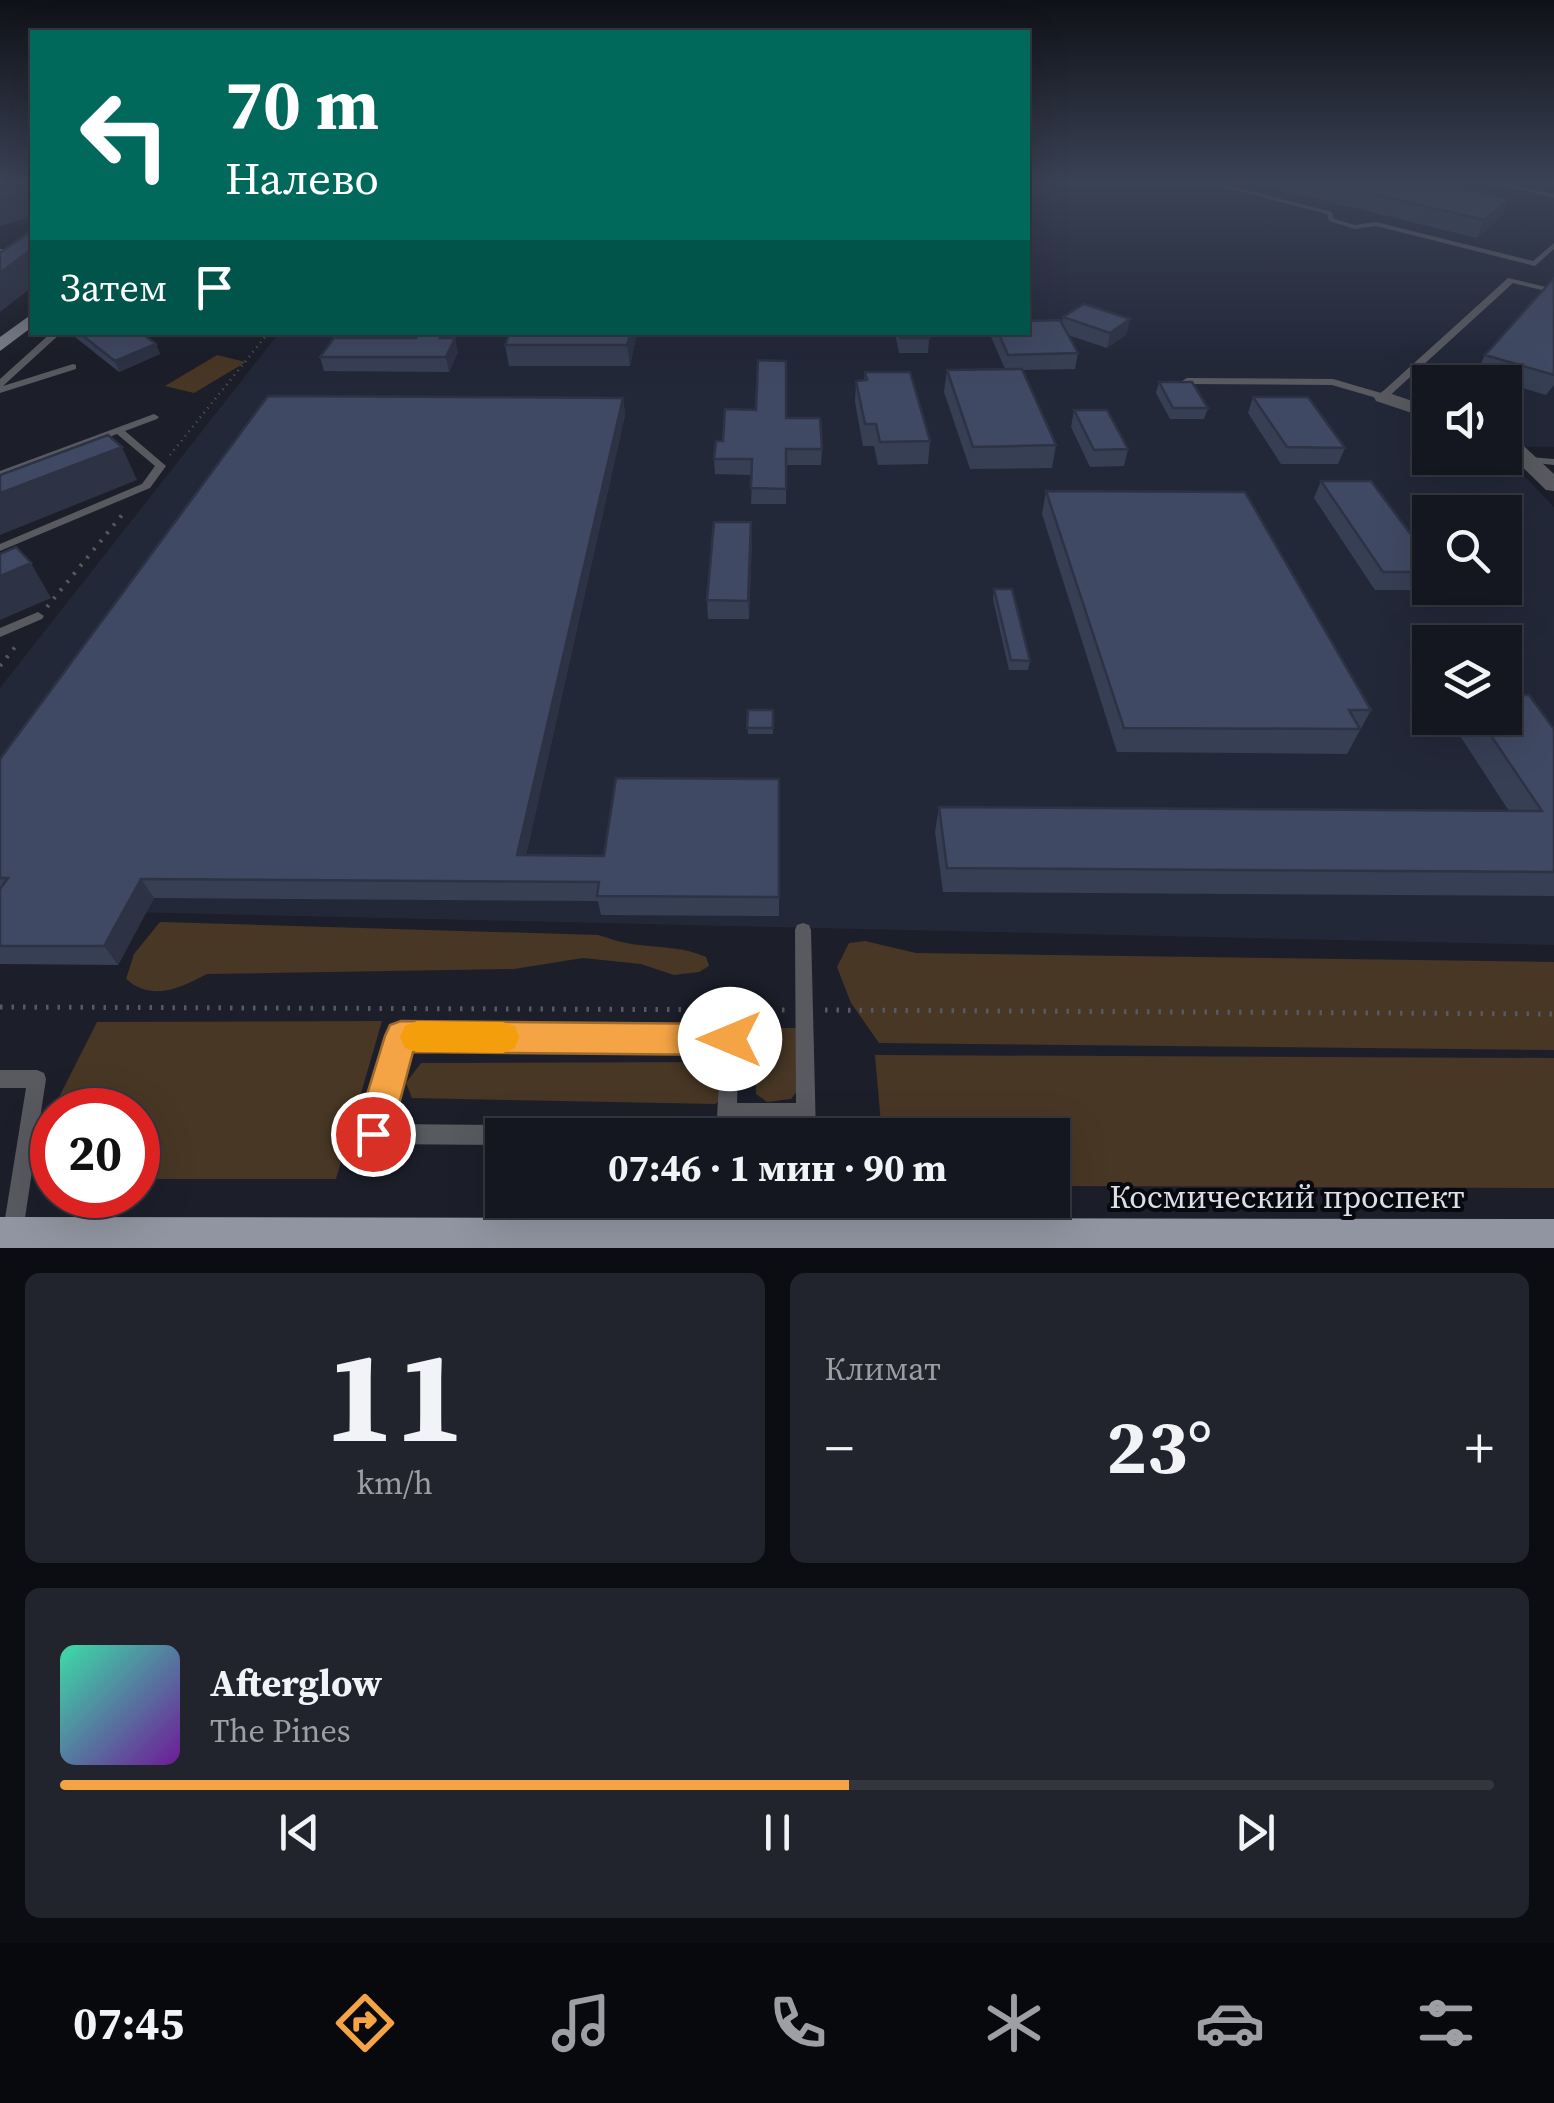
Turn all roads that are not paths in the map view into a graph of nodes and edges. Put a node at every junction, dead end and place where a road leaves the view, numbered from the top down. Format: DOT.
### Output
graph roads {
  1 [pos="1441,240"];
  2 [pos="1554,245"];
  3 [pos="0,251"];
  4 [pos="30,251"];
  5 [pos="30,252"];
  6 [pos="22,262"];
  7 [pos="1554,291"];
  8 [pos="30,321"];
  9 [pos="55,335"];
  10 [pos="0,346"];
  11 [pos="73,367"];
  12 [pos="1186,381"];
  13 [pos="0,387"];
  14 [pos="1384,397"];
  15 [pos="1412,407"];
  16 [pos="154,417"];
  17 [pos="118,430"];
  18 [pos="1522,451"];
  19 [pos="1547,471"];
  20 [pos="0,475"];
  21 [pos="0,548"];
  22 [pos="38,616"];
  23 [pos="0,633"];
  24 [pos="803,930"];
  25 [pos="0,1079"];
  26 [pos="726,1112"];
  27 [pos="806,1113"];
  28 [pos="726,1118"];
  29 [pos="806,1118"];
  30 [pos="485,1135"];
  31 [pos="790,1231"];
  32 [pos="6,1238"];
  33 [pos="1554,1240"];
  34 [pos="149,1243"];
  1 -- 2 [label="lane"];
  3 -- 4 [label="lane"];
  5 -- 6 [label="lane"];
  7 -- 14 [label="lane"];
  8 -- 10 [label="main road"];
  9 -- 13 [label="lane"];
  11 -- 13 [label="lane"];
  12 -- 14 [label="lane"];
  14 -- 15 [label="street"];
  16 -- 17 [label="lane"];
  17 -- 20 [label="lane"];
  17 -- 21 [label="lane"];
  18 -- 19 [label="street"];
  22 -- 23 [label="lane"];
  24 -- 27 [label="lane"];
  25 -- 32 [label="lane"];
  26 -- 27 [label="lane"];
  26 -- 28 [label="lane"];
  26 -- 30 [label="lane"];
  27 -- 29 [label="lane"];
  31 -- 33 [label="main road, Космический проспект"];
  31 -- 34 [label="main road, Космический проспект"];
  32 -- 34 [label="main road, Космический проспект"];
}
